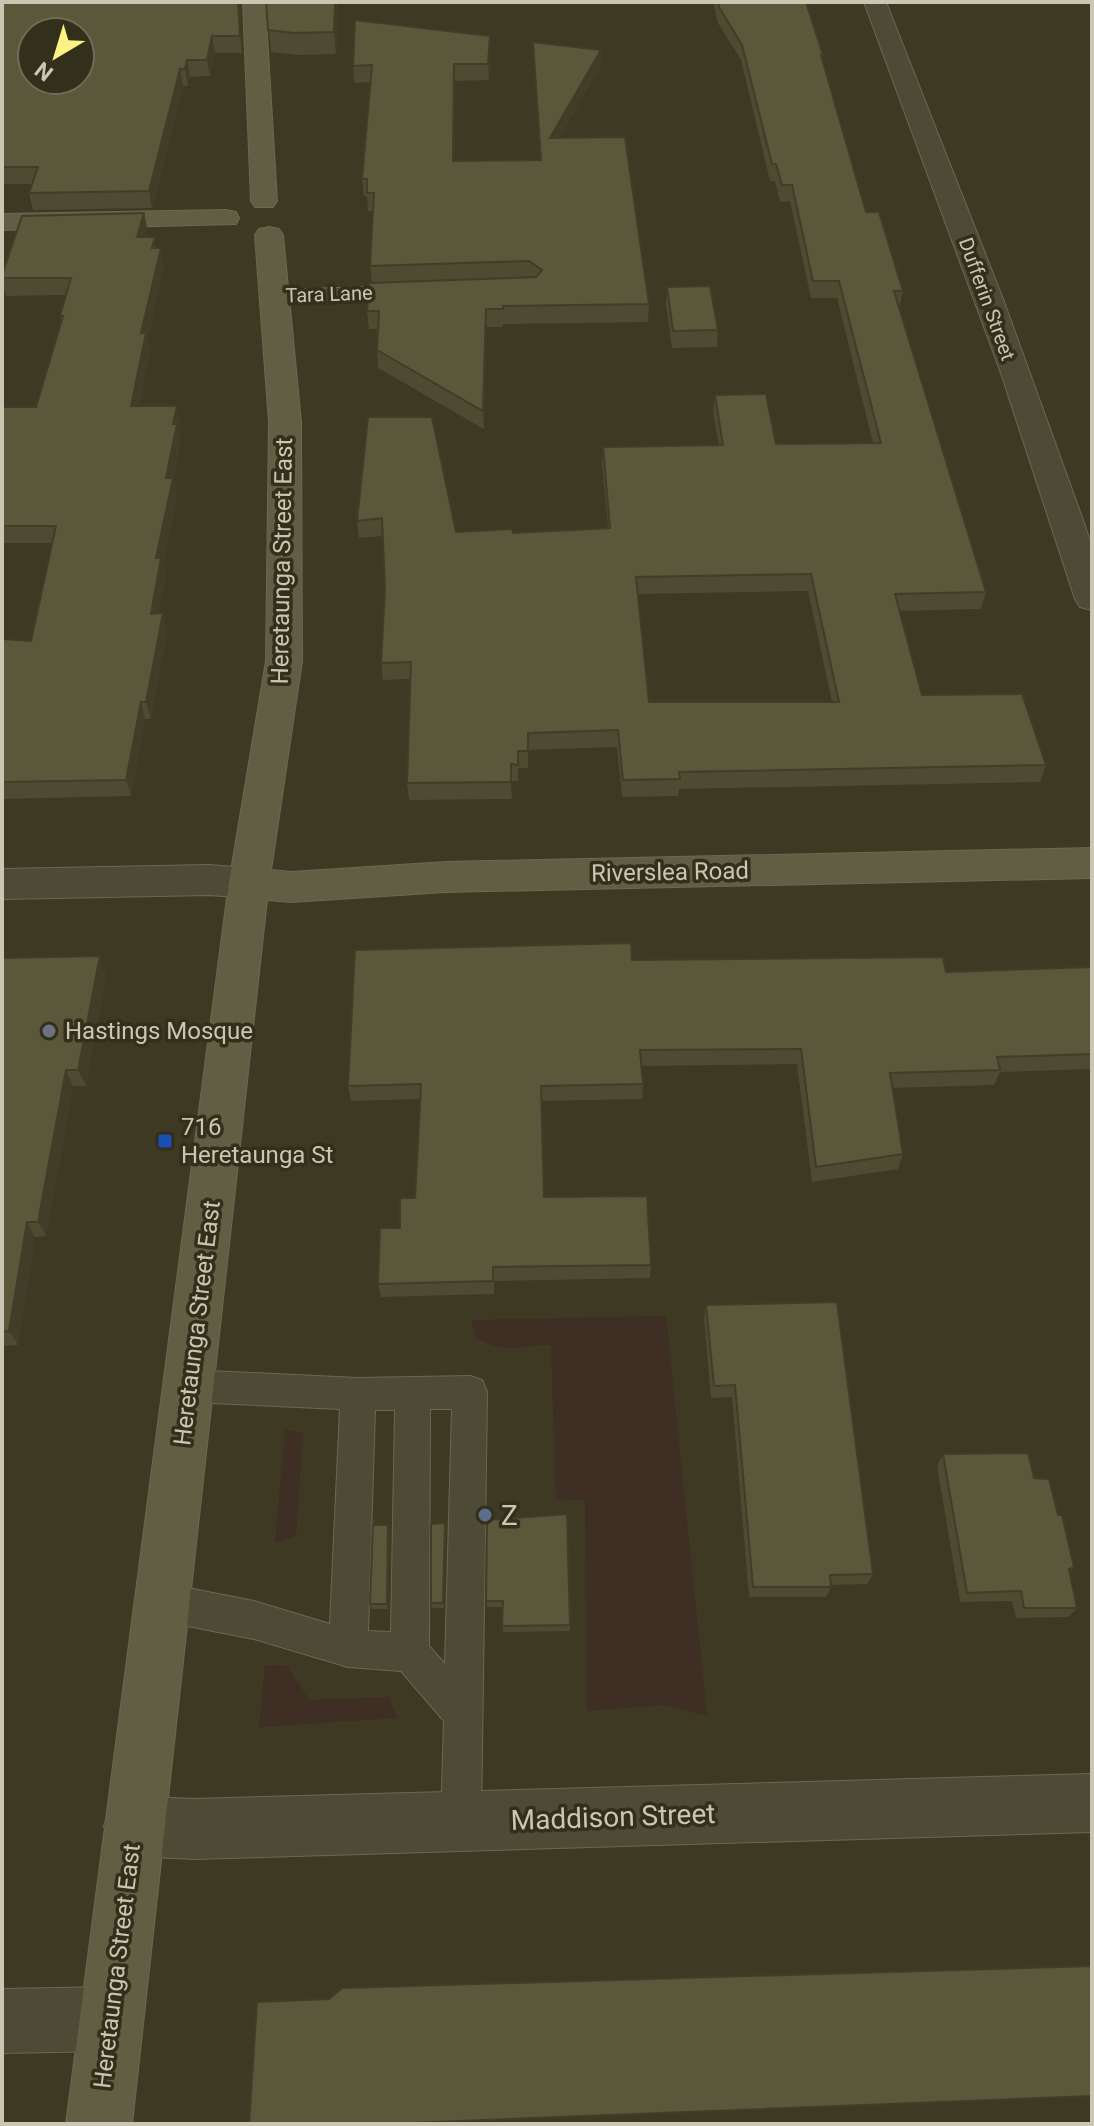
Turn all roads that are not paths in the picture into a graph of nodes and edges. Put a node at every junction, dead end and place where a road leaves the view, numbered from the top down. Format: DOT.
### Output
graph roads {
  1 [pos="254,2"];
  2 [pos="875,2"];
  3 [pos="278,217"];
  4 [pos="2,222"];
  5 [pos="423,291"];
  6 [pos="274,296"];
  7 [pos="1092,599"];
  8 [pos="1092,863"];
  9 [pos="249,883"];
  10 [pos="2,884"];
  11 [pos="190,1386"];
  12 [pos="413,1393"];
  13 [pos="358,1394"];
  14 [pos="162,1602"];
  15 [pos="348,1648"];
  16 [pos="410,1653"];
  17 [pos="463,1714"];
  18 [pos="1092,1803"];
  19 [pos="461,1822"];
  20 [pos="134,1826"];
  21 [pos="110,2019"];
  22 [pos="2,2021"];
  23 [pos="99,2124"];
  1 -- 3 [label="main road, Heretaunga Street East"];
  2 -- 7 [label="street, Dufferin Street"];
  3 -- 4 [label="main road"];
  3 -- 6 [label="main road, Heretaunga Street East"];
  5 -- 6 [label="lane, Tara Lane"];
  6 -- 9 [label="main road, Heretaunga Street East"];
  8 -- 9 [label="main road, Riverslea Road"];
  9 -- 10 [label="street"];
  9 -- 11 [label="main road, Heretaunga Street East"];
  11 -- 13 [label="lane"];
  11 -- 14 [label="main road, Heretaunga Street East"];
  12 -- 13 [label="lane"];
  12 -- 16 [label="lane"];
  12 -- 17 [label="lane"];
  13 -- 15 [label="lane"];
  14 -- 15 [label="lane"];
  14 -- 20 [label="main road, Heretaunga Street East"];
  15 -- 16 [label="lane"];
  16 -- 17 [label="lane"];
  17 -- 19 [label="lane"];
  18 -- 19 [label="street, Maddison Street"];
  19 -- 20 [label="street, Maddison Street"];
  20 -- 21 [label="main road, Heretaunga Street East"];
  21 -- 22 [label="street"];
  21 -- 23 [label="main road, Heretaunga Street East"];
}
